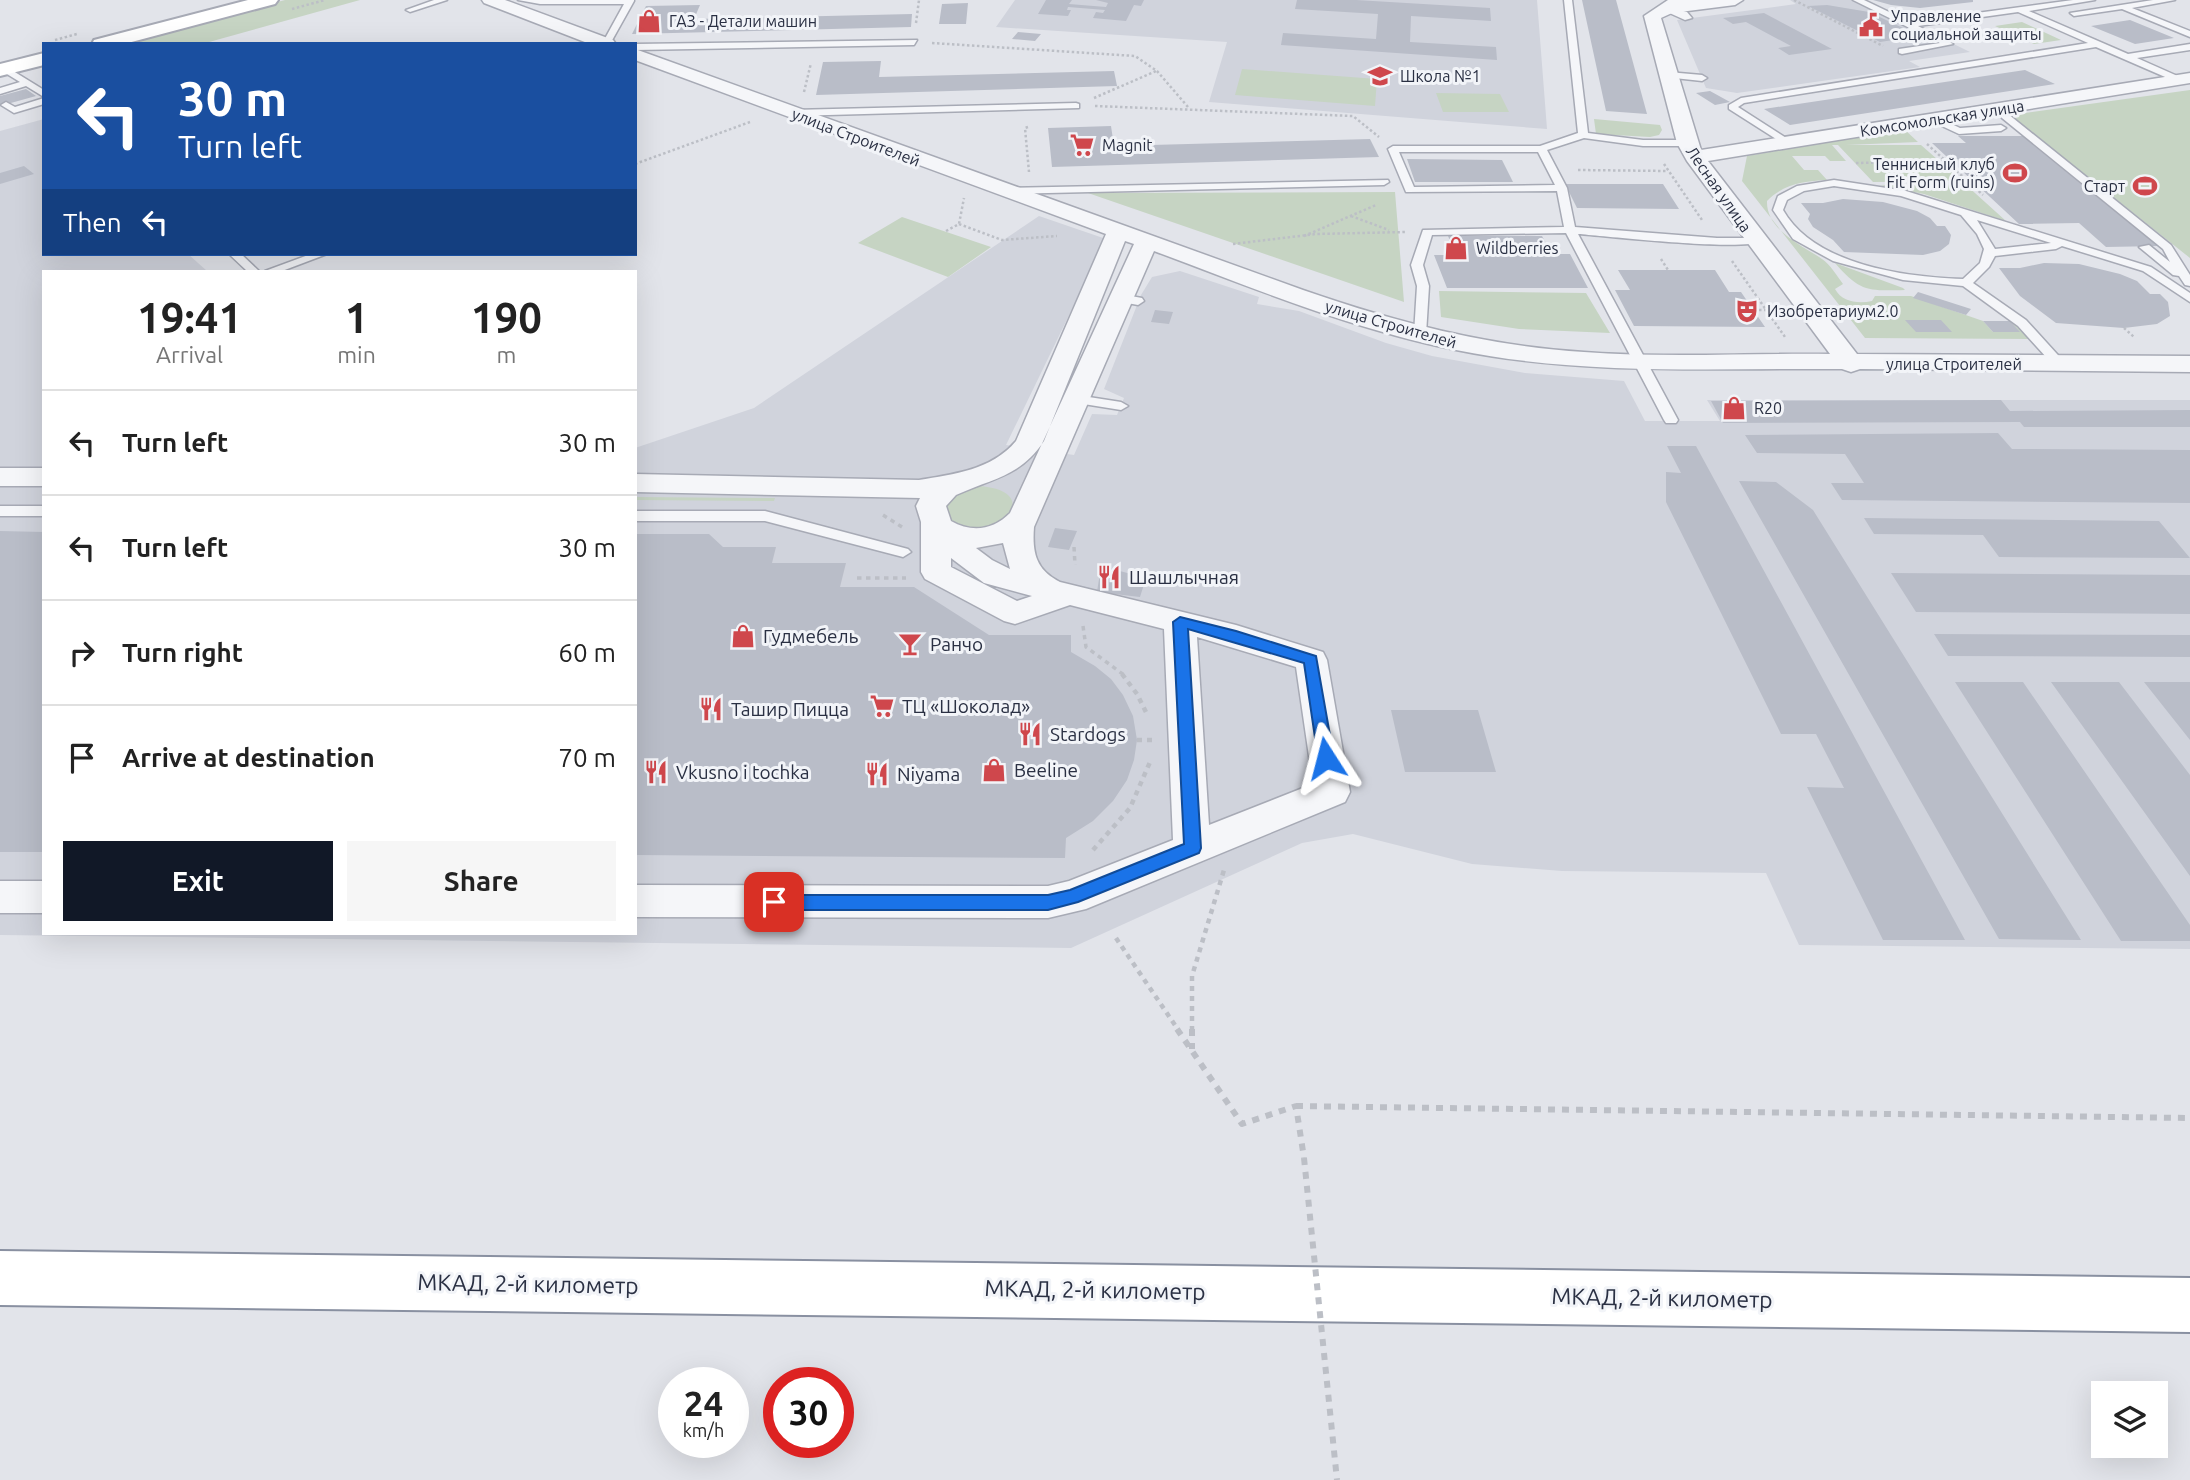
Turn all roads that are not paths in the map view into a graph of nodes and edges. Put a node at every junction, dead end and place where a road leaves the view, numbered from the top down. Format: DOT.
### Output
graph roads {
  1 [pos="268,0"];
  2 [pos="443,0"];
  3 [pos="490,0"];
  4 [pos="522,0"];
  5 [pos="1568,0"];
  6 [pos="1735,0"];
  7 [pos="1857,0"];
  8 [pos="2091,0"];
  9 [pos="2171,0"];
  10 [pos="630,1"];
  11 [pos="1672,5"];
  12 [pos="2123,7"];
  13 [pos="410,10"];
  14 [pos="2020,10"];
  15 [pos="1688,18"];
  16 [pos="2038,18"];
  17 [pos="1908,24"];
  18 [pos="2190,34"];
  19 [pos="109,42"];
  20 [pos="601,42"];
  21 [pos="607,42"];
  22 [pos="914,42"];
  23 [pos="2098,44"];
  24 [pos="637,47"];
  25 [pos="2190,47"];
  26 [pos="1902,51"];
  27 [pos="637,55"];
  28 [pos="2127,57"];
  29 [pos="42,60"];
  30 [pos="3,70"];
  31 [pos="1668,75"];
  32 [pos="1702,78"];
  33 [pos="2185,79"];
  34 [pos="28,83"];
  35 [pos="0,91"];
  36 [pos="42,92"];
  37 [pos="42,102"];
  38 [pos="6,105"];
  39 [pos="1076,106"];
  40 [pos="792,113"];
  41 [pos="2005,116"];
  42 [pos="1934,118"];
  43 [pos="2014,131"];
  44 [pos="1583,135"];
  45 [pos="1787,143"];
  46 [pos="1541,149"];
  47 [pos="1690,150"];
  48 [pos="1384,182"];
  49 [pos="1562,188"];
  50 [pos="1003,191"];
  51 [pos="1965,213"];
  52 [pos="1570,230"];
  53 [pos="1118,231"];
  54 [pos="1147,241"];
  55 [pos="1755,241"];
  56 [pos="2072,246"];
  57 [pos="2145,247"];
  58 [pos="1991,253"];
  59 [pos="237,256"];
  60 [pos="315,256"];
  61 [pos="252,270"];
  62 [pos="274,270"];
  63 [pos="1966,283"];
  64 [pos="2189,283"];
  65 [pos="2190,298"];
  66 [pos="1420,334"];
  67 [pos="1639,361"];
  68 [pos="1851,363"];
  69 [pos="2190,364"];
  70 [pos="2061,365"];
  71 [pos="1076,399"];
  72 [pos="1121,406"];
  73 [pos="1671,421"];
  74 [pos="0,477"];
  75 [pos="42,477"];
  76 [pos="965,480"];
  77 [pos="637,484"];
  78 [pos="0,511"];
  79 [pos="42,511"];
  80 [pos="1025,514"];
  81 [pos="637,516"];
  82 [pos="935,524"];
  83 [pos="903,552"];
  84 [pos="1068,594"];
  85 [pos="1180,622"];
  86 [pos="1192,848"];
  87 [pos="0,897"];
  88 [pos="42,897"];
  89 [pos="637,901"];
  90 [pos="0,1278"];
  91 [pos="2190,1306"];
  1 -- 19 [label="main road"];
  2 -- 13 [label="lane"];
  3 -- 20 [label="street"];
  4 -- 10 [label="lane"];
  5 -- 44 [label="lane"];
  6 -- 11 [label="street"];
  7 -- 17 [label="lane"];
  8 -- 14 [label="lane"];
  9 -- 12 [label="lane"];
  10 -- 21 [label="lane"];
  11 -- 15 [label="lane"];
  11 -- 31 [label="street, Лесная улица"];
  12 -- 16 [label="lane"];
  12 -- 18 [label="lane"];
  14 -- 16 [label="lane"];
  14 -- 17 [label="lane"];
  16 -- 23 [label="lane"];
  17 -- 26 [label="lane"];
  22 -- 24 [label="lane"];
  23 -- 28 [label="lane"];
  23 -- 45 [label="lane"];
  25 -- 28 [label="lane"];
  27 -- 40 [label="street, улица Строителей"];
  28 -- 33 [label="lane"];
  29 -- 30 [label="main road"];
  30 -- 34 [label="lane"];
  31 -- 32 [label="lane"];
  31 -- 47 [label="street, Лесная улица"];
  33 -- 42 [label="street, Комсомольская улица"];
  34 -- 35 [label="lane"];
  34 -- 36 [label="lane"];
  37 -- 38 [label="lane"];
  39 -- 40 [label="lane"];
  40 -- 50 [label="street, улица Строителей"];
  41 -- 43 [label="lane"];
  42 -- 43 [label="lane"];
  42 -- 45 [label="street, Комсомольская улица"];
  43 -- 64 [label="lane"];
  44 -- 46 [label="lane"];
  44 -- 47 [label="lane"];
  45 -- 47 [label="street, Комсомольская улица"];
  46 -- 49 [label="lane"];
  46 -- 49 [label="lane"];
  47 -- 55 [label="street, Лесная улица"];
  48 -- 50 [label="lane"];
  49 -- 52 [label="lane"];
  50 -- 53 [label="street, улица Строителей"];
  51 -- 56 [label="lane"];
  51 -- 58 [label="lane"];
  51 -- 63 [label="lane"];
  52 -- 55 [label="lane"];
  52 -- 66 [label="lane"];
  52 -- 67 [label="lane"];
  53 -- 54 [label="street, улица Строителей"];
  53 -- 76 [label="street"];
  54 -- 66 [label="street, улица Строителей"];
  54 -- 71 [label="street"];
  55 -- 68 [label="street, Лесная улица"];
  56 -- 58 [label="lane"];
  56 -- 65 [label="lane"];
  57 -- 64 [label="lane"];
  58 -- 63 [label="lane"];
  59 -- 61 [label="lane"];
  60 -- 62 [label="lane"];
  63 -- 70 [label="lane"];
  66 -- 67 [label="street, улица Строителей"];
  67 -- 68 [label="street, улица Строителей"];
  67 -- 73 [label="lane"];
  68 -- 70 [label="street, улица Строителей"];
  69 -- 70 [label="street, улица Строителей"];
  71 -- 72 [label="lane"];
  71 -- 80 [label="street"];
  74 -- 75 [label="street"];
  76 -- 77 [label="street"];
  76 -- 80 [label="street"];
  76 -- 82 [label="street"];
  78 -- 79 [label="lane"];
  80 -- 82 [label="street"];
  80 -- 84 [label="street"];
  81 -- 83 [label="lane"];
  82 -- 84 [label="street"];
  84 -- 85 [label="street"];
  85 -- 86 [label="street"];
  85 -- 86 [label="street"];
  86 -- 89 [label="street"];
  87 -- 88 [label="street"];
  90 -- 91 [label="main road, МКАД, 2-й километр"];
}
